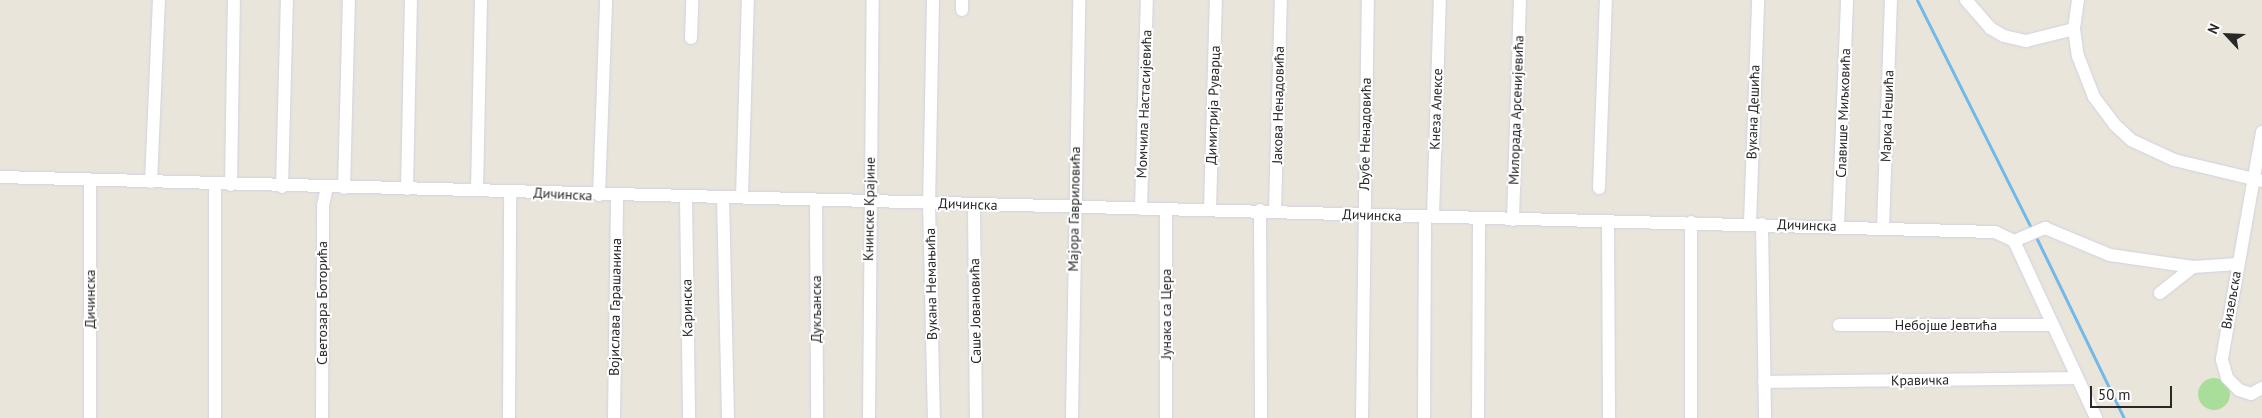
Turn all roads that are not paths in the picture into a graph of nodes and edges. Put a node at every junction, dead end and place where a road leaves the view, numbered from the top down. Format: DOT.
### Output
graph roads {
  1 [pos="159,0"];
  2 [pos="234,0"];
  3 [pos="287,0"];
  4 [pos="349,0"];
  5 [pos="412,0"];
  6 [pos="481,0"];
  7 [pos="606,0"];
  8 [pos="692,0"];
  9 [pos="748,0"];
  10 [pos="873,0"];
  11 [pos="933,0"];
  12 [pos="1079,0"];
  13 [pos="1147,0"];
  14 [pos="1216,0"];
  15 [pos="1281,0"];
  16 [pos="1368,0"];
  17 [pos="1440,0"];
  18 [pos="1520,0"];
  19 [pos="1606,0"];
  20 [pos="1758,0"];
  21 [pos="1847,0"];
  22 [pos="1966,0"];
  23 [pos="2078,0"];
  24 [pos="1891,2"];
  25 [pos="2074,29"];
  26 [pos="691,38"];
  27 [pos="2262,132"];
  28 [pos="0,177"];
  29 [pos="90,180"];
  30 [pos="2257,180"];
  31 [pos="151,182"];
  32 [pos="215,185"];
  33 [pos="231,185"];
  34 [pos="282,187"];
  35 [pos="328,188"];
  36 [pos="344,188"];
  37 [pos="1599,188"];
  38 [pos="407,189"];
  39 [pos="477,190"];
  40 [pos="510,192"];
  41 [pos="599,196"];
  42 [pos="617,196"];
  43 [pos="686,197"];
  44 [pos="724,197"];
  45 [pos="742,197"];
  46 [pos="816,200"];
  47 [pos="868,202"];
  48 [pos="929,202"];
  49 [pos="974,204"];
  50 [pos="1073,208"];
  51 [pos="1141,209"];
  52 [pos="1166,210"];
  53 [pos="1210,210"];
  54 [pos="1260,210"];
  55 [pos="1275,210"];
  56 [pos="1362,214"];
  57 [pos="1429,217"];
  58 [pos="1479,219"];
  59 [pos="1513,220"];
  60 [pos="1608,221"];
  61 [pos="1691,222"];
  62 [pos="1756,224"];
  63 [pos="1838,226"];
  64 [pos="1883,228"];
  65 [pos="2015,237"];
  66 [pos="2238,264"];
  67 [pos="2193,267"];
  68 [pos="2160,292"];
  69 [pos="1839,325"];
  70 [pos="2052,325"];
  71 [pos="2076,378"];
  72 [pos="1764,382"];
  73 [pos="2262,388"];
  74 [pos="90,418"];
  75 [pos="215,418"];
  76 [pos="322,418"];
  77 [pos="509,418"];
  78 [pos="614,418"];
  79 [pos="689,418"];
  80 [pos="728,418"];
  81 [pos="817,418"];
  82 [pos="869,418"];
  83 [pos="934,418"];
  84 [pos="976,418"];
  85 [pos="1072,418"];
  86 [pos="1166,418"];
  87 [pos="1261,418"];
  88 [pos="1362,418"];
  89 [pos="1424,418"];
  90 [pos="1478,418"];
  91 [pos="1609,418"];
  92 [pos="1691,418"];
  93 [pos="1765,418"];
  94 [pos="2096,418"];
  1 -- 31 [label="street"];
  2 -- 33 [label="street"];
  3 -- 34 [label="street"];
  4 -- 36 [label="street"];
  5 -- 38 [label="street"];
  6 -- 39 [label="street"];
  7 -- 41 [label="street"];
  8 -- 26 [label="street"];
  9 -- 45 [label="street"];
  10 -- 47 [label="street, Книнске Крајине"];
  11 -- 48 [label="street, Вукана Немањића"];
  12 -- 50 [label="street, Мајора Гавриловића"];
  13 -- 51 [label="street, Момчила Настасијевића"];
  14 -- 53 [label="street, Димитрија Руварца"];
  15 -- 55 [label="street, Јакова Ненадовића"];
  16 -- 56 [label="street, Љубе Ненадовића"];
  17 -- 57 [label="street, Кнеза Алексе"];
  18 -- 59 [label="street, Милорада Арсенијевића"];
  19 -- 37 [label="street"];
  20 -- 62 [label="street, Вукана Дешића"];
  21 -- 63 [label="street, Славише Миљковића"];
  22 -- 25 [label="street"];
  23 -- 25 [label="street"];
  24 -- 64 [label="street, Марка Нешића"];
  25 -- 30 [label="street"];
  27 -- 30 [label="street, Визељска"];
  28 -- 29 [label="street, Дичинска"];
  29 -- 31 [label="street, Дичинска"];
  29 -- 74 [label="street, Дичинска"];
  30 -- 66 [label="street, Визељска"];
  31 -- 32 [label="street, Дичинска"];
  32 -- 33 [label="street, Дичинска"];
  32 -- 75 [label="street"];
  33 -- 34 [label="street, Дичинска"];
  34 -- 35 [label="street, Дичинска"];
  35 -- 36 [label="street, Дичинска"];
  35 -- 76 [label="street, Светозара Боторића"];
  36 -- 38 [label="street, Дичинска"];
  38 -- 39 [label="street, Дичинска"];
  39 -- 40 [label="street, Дичинска"];
  40 -- 41 [label="street, Дичинска"];
  40 -- 77 [label="street"];
  41 -- 42 [label="street, Дичинска"];
  42 -- 43 [label="street, Дичинска"];
  42 -- 78 [label="street, Војислава Гарашанина"];
  43 -- 44 [label="street, Дичинска"];
  43 -- 79 [label="street, Каринска"];
  44 -- 45 [label="street, Дичинска"];
  44 -- 80 [label="street"];
  45 -- 46 [label="street, Дичинска"];
  46 -- 47 [label="street, Дичинска"];
  46 -- 81 [label="street, Дукљанска"];
  47 -- 48 [label="street, Дичинска"];
  47 -- 82 [label="street, Книнске Крајине"];
  48 -- 49 [label="street, Дичинска"];
  48 -- 83 [label="street, Вукана Немањића"];
  49 -- 50 [label="street, Дичинска"];
  49 -- 84 [label="street, Саше Јовановића"];
  50 -- 51 [label="street, Дичинска"];
  50 -- 85 [label="street, Мајора Гавриловића"];
  51 -- 52 [label="street, Дичинска"];
  52 -- 53 [label="street, Дичинска"];
  52 -- 86 [label="street, Јунака са Цера"];
  53 -- 54 [label="street, Дичинска"];
  54 -- 55 [label="street, Дичинска"];
  54 -- 87 [label="street"];
  55 -- 56 [label="street, Дичинска"];
  56 -- 57 [label="street, Дичинска"];
  56 -- 88 [label="street, Љубе Ненадовића"];
  57 -- 58 [label="street, Дичинска"];
  57 -- 89 [label="street"];
  58 -- 59 [label="street, Дичинска"];
  58 -- 90 [label="street"];
  59 -- 60 [label="street, Дичинска"];
  60 -- 61 [label="street, Дичинска"];
  60 -- 91 [label="street"];
  61 -- 62 [label="street, Дичинска"];
  61 -- 92 [label="street"];
  62 -- 63 [label="street, Дичинска"];
  62 -- 72 [label="street, Вукана Дешића"];
  63 -- 64 [label="street, Дичинска"];
  64 -- 65 [label="street, Дичинска"];
  65 -- 67 [label="street"];
  65 -- 70 [label="street"];
  66 -- 67 [label="street"];
  66 -- 73 [label="street, Визељска"];
  67 -- 68 [label="street"];
  69 -- 70 [label="street, Небојше Јевтића"];
  70 -- 71 [label="street"];
  71 -- 72 [label="street, Кравичка"];
  71 -- 94 [label="street"];
  72 -- 93 [label="street, Вукана Дешића"];
}
